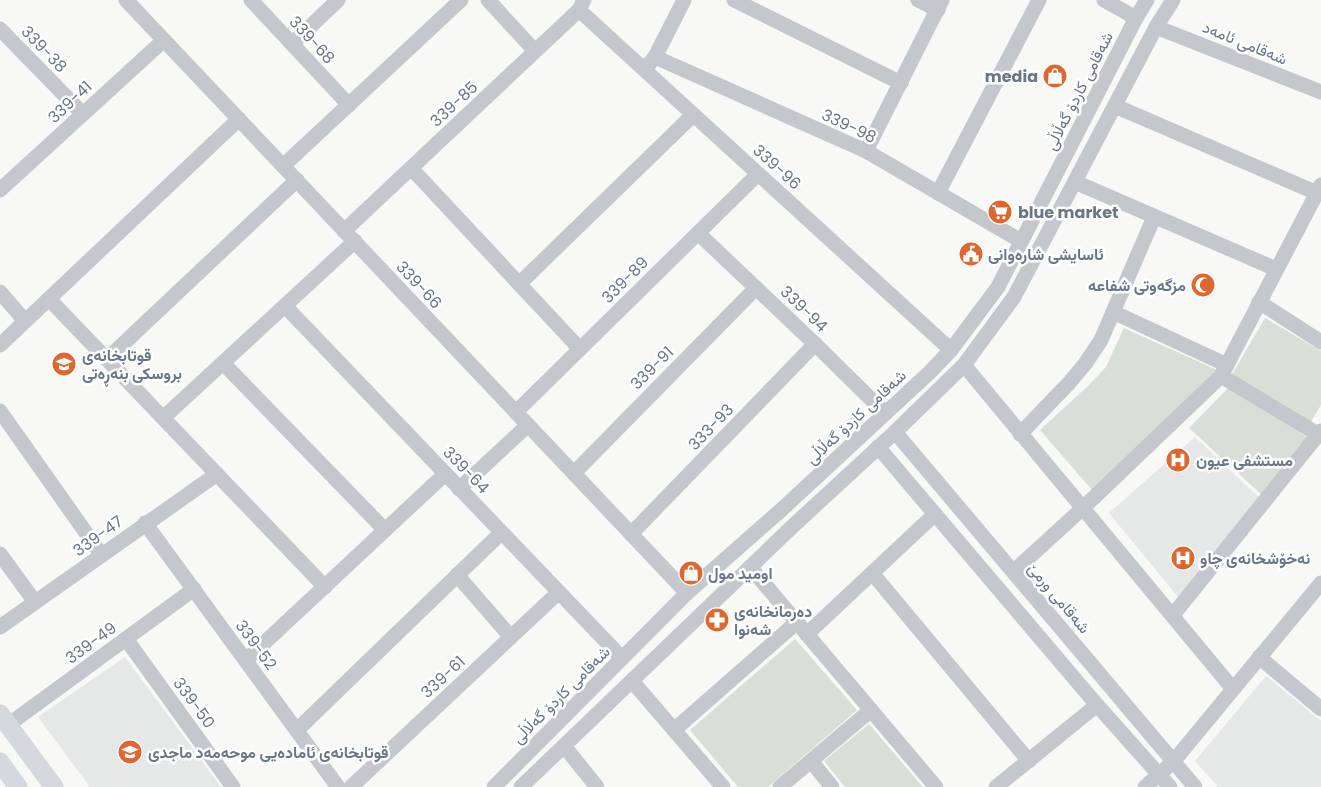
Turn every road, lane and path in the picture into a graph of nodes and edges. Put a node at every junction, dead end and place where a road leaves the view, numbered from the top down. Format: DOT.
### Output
graph roads {
  1 [pos="126,0"];
  2 [pos="251,0"];
  3 [pos="338,0"];
  4 [pos="461,0"];
  5 [pos="488,0"];
  6 [pos="684,0"];
  7 [pos="734,0"];
  8 [pos="918,0"];
  9 [pos="1039,0"];
  10 [pos="1104,0"];
  11 [pos="1148,0"];
  12 [pos="1173,0"];
  13 [pos="581,5"];
  14 [pos="940,5"];
  15 [pos="1136,18"];
  16 [pos="1156,27"];
  17 [pos="0,29"];
  18 [pos="164,40"];
  19 [pos="292,44"];
  20 [pos="535,51"];
  21 [pos="655,57"];
  22 [pos="644,69"];
  23 [pos="901,82"];
  24 [pos="1321,92"];
  25 [pos="349,104"];
  26 [pos="1115,106"];
  27 [pos="83,114"];
  28 [pos="693,115"];
  29 [pos="239,120"];
  30 [pos="866,152"];
  31 [pos="283,166"];
  32 [pos="411,168"];
  33 [pos="758,174"];
  34 [pos="297,180"];
  35 [pos="3,182"];
  36 [pos="1075,182"];
  37 [pos="1319,189"];
  38 [pos="938,193"];
  39 [pos="1154,216"];
  40 [pos="698,233"];
  41 [pos="350,236"];
  42 [pos="1021,241"];
  43 [pos="1276,269"];
  44 [pos="519,284"];
  45 [pos="756,288"];
  46 [pos="0,292"];
  47 [pos="49,299"];
  48 [pos="1260,302"];
  49 [pos="285,306"];
  50 [pos="1113,312"];
  51 [pos="25,322"];
  52 [pos="1321,342"];
  53 [pos="815,344"];
  54 [pos="0,345"];
  55 [pos="580,349"];
  56 [pos="951,350"];
  57 [pos="107,359"];
  58 [pos="223,363"];
  59 [pos="964,365"];
  60 [pos="1224,371"];
  61 [pos="0,411"];
  62 [pos="516,412"];
  63 [pos="884,413"];
  64 [pos="163,418"];
  65 [pos="528,425"];
  66 [pos="895,432"];
  67 [pos="1020,434"];
  68 [pos="1320,434"];
  69 [pos="878,447"];
  70 [pos="574,473"];
  71 [pos="217,474"];
  72 [pos="445,474"];
  73 [pos="459,488"];
  74 [pos="1083,508"];
  75 [pos="780,511"];
  76 [pos="935,514"];
  77 [pos="145,524"];
  78 [pos="794,525"];
  79 [pos="385,530"];
  80 [pos="501,532"];
  81 [pos="631,534"];
  82 [pos="0,554"];
  83 [pos="102,554"];
  84 [pos="750,567"];
  85 [pos="1014,571"];
  86 [pos="872,573"];
  87 [pos="457,575"];
  88 [pos="325,587"];
  89 [pos="194,589"];
  90 [pos="1319,590"];
  91 [pos="559,592"];
  92 [pos="687,593"];
  93 [pos="35,602"];
  94 [pos="1173,615"];
  95 [pos="797,622"];
  96 [pos="0,628"];
  97 [pos="807,634"];
  98 [pos="511,637"];
  99 [pos="126,639"];
  100 [pos="1260,657"];
  101 [pos="622,658"];
  102 [pos="246,660"];
  103 [pos="632,681"];
  104 [pos="1233,689"];
  105 [pos="1097,705"];
  106 [pos="871,710"];
  107 [pos="1321,710"];
  108 [pos="4,720"];
  109 [pos="297,730"];
  110 [pos="674,730"];
  111 [pos="564,746"];
  112 [pos="1028,760"];
  113 [pos="811,761"];
  114 [pos="1173,762"];
  115 [pos="1160,775"];
  116 [pos="530,784"];
  117 [pos="54,787"];
  118 [pos="233,787"];
  119 [pos="338,787"];
  120 [pos="351,787"];
  121 [pos="494,787"];
  122 [pos="598,787"];
  123 [pos="723,787"];
  124 [pos="780,787"];
  125 [pos="832,787"];
  126 [pos="936,787"];
  127 [pos="996,787"];
  128 [pos="1145,787"];
  129 [pos="1170,787"];
  130 [pos="1195,787"];
  1 -- 18 [label="street, 339-66"];
  2 -- 19 [label="street, 339-68"];
  3 -- 19 [label="street"];
  4 -- 25 [label="street"];
  5 -- 20 [label="street"];
  6 -- 21 [label="street"];
  7 -- 23 [label="street"];
  8 -- 14 [label="street"];
  9 -- 38 [label="street"];
  10 -- 15 [label="street"];
  11 -- 15 [label="street, شەقامی کاردۆ گەڵاڵی"];
  12 -- 16 [label="street"];
  13 -- 20 [label="street, 339-85"];
  13 -- 22 [label="street, 339-96"];
  14 -- 23 [label="street"];
  15 -- 42 [label="street, شەقامی کاردۆ گەڵاڵی"];
  16 -- 24 [label="street, شەقامی ئامەد"];
  16 -- 26 [label="street"];
  17 -- 27 [label="street, 339-38"];
  18 -- 27 [label="street, 339-41"];
  18 -- 29 [label="street, 339-66"];
  19 -- 25 [label="street, 339-68"];
  20 -- 32 [label="street, 339-85"];
  21 -- 22 [label="street"];
  21 -- 30 [label="street, 339-98"];
  22 -- 28 [label="street, 339-96"];
  23 -- 30 [label="street"];
  25 -- 31 [label="street"];
  26 -- 36 [label="street"];
  26 -- 37 [label="street"];
  27 -- 35 [label="street, 339-41"];
  28 -- 33 [label="street, 339-96"];
  28 -- 44 [label="street"];
  29 -- 31 [label="street, 339-66"];
  29 -- 47 [label="street"];
  30 -- 38 [label="street, 339-98"];
  31 -- 34 [label="street, 339-66"];
  32 -- 41 [label="street, 339-85"];
  32 -- 44 [label="street"];
  33 -- 40 [label="street, 339-89"];
  33 -- 56 [label="street, 339-96"];
  34 -- 41 [label="street, 339-66"];
  34 -- 57 [label="street"];
  36 -- 39 [label="street"];
  36 -- 59 [label="street"];
  37 -- 43 [label="street"];
  38 -- 42 [label="street, 339-98"];
  39 -- 43 [label="street"];
  39 -- 50 [label="street"];
  40 -- 45 [label="street, 339-94"];
  40 -- 55 [label="street, 339-89"];
  41 -- 49 [label="street, 339-85"];
  41 -- 62 [label="street, 339-66"];
  42 -- 56 [label="street, شەقامی کاردۆ گەڵاڵی"];
  43 -- 48 [label="street"];
  44 -- 55 [label="street"];
  45 -- 53 [label="street, 339-94"];
  45 -- 70 [label="street, 339-91"];
  46 -- 51 [label="street"];
  47 -- 51 [label="street"];
  47 -- 57 [label="street"];
  48 -- 52 [label="street"];
  48 -- 60 [label="street"];
  49 -- 58 [label="street, 339-85"];
  49 -- 72 [label="street, 339-64"];
  50 -- 60 [label="street"];
  50 -- 67 [label="street"];
  51 -- 54 [label="street"];
  53 -- 63 [label="street, 339-94"];
  53 -- 81 [label="street, 333-93"];
  55 -- 62 [label="street, 339-89"];
  56 -- 63 [label="street, شەقامی کاردۆ گەڵاڵی"];
  57 -- 64 [label="street"];
  58 -- 64 [label="street, 339-85"];
  58 -- 79 [label="street"];
  59 -- 66 [label="street"];
  59 -- 67 [label="street"];
  60 -- 68 [label="street"];
  60 -- 74 [label="street"];
  61 -- 83 [label="street"];
  62 -- 65 [label="street, 339-66"];
  63 -- 75 [label="street, شەقامی کاردۆ گەڵاڵی"];
  64 -- 71 [label="street"];
  65 -- 70 [label="street, 339-66"];
  65 -- 73 [label="street"];
  66 -- 69 [label="street"];
  66 -- 85 [label="street, شەقامی ورمێ"];
  67 -- 74 [label="street"];
  68 -- 94 [label="street"];
  69 -- 76 [label="street"];
  69 -- 78 [label="street"];
  70 -- 81 [label="street, 339-66"];
  71 -- 77 [label="street, 339-47"];
  71 -- 88 [label="street"];
  72 -- 73 [label="street, 339-64"];
  72 -- 79 [label="street"];
  73 -- 80 [label="street, 339-64"];
  74 -- 85 [label="street"];
  74 -- 94 [label="street"];
  75 -- 78 [label="street"];
  75 -- 92 [label="street, شەقامی کاردۆ گەڵاڵی"];
  76 -- 86 [label="street"];
  76 -- 105 [label="street"];
  77 -- 83 [label="street, 339-47"];
  77 -- 89 [label="street, 339-52"];
  78 -- 84 [label="street"];
  79 -- 88 [label="street"];
  80 -- 87 [label="street"];
  80 -- 91 [label="street, 339-64"];
  81 -- 92 [label="street, 339-66"];
  82 -- 93 [label="street"];
  83 -- 93 [label="street, 339-47"];
  84 -- 95 [label="street"];
  84 -- 103 [label="street"];
  85 -- 114 [label="street, شەقامی ورمێ"];
  86 -- 97 [label="street"];
  86 -- 112 [label="street"];
  87 -- 98 [label="street"];
  87 -- 109 [label="street"];
  88 -- 102 [label="street"];
  89 -- 99 [label="street, 339-49"];
  89 -- 102 [label="street, 339-52"];
  90 -- 100 [label="street"];
  91 -- 98 [label="street, 339-61"];
  91 -- 101 [label="street, 339-64"];
  92 -- 101 [label="street, شەقامی کاردۆ گەڵاڵی"];
  93 -- 96 [label="street, 339-47"];
  94 -- 104 [label="street"];
  95 -- 97 [label="street"];
  95 -- 110 [label="street"];
  97 -- 106 [label="street"];
  98 -- 120 [label="street, 339-61"];
  99 -- 108 [label="street, 339-49"];
  99 -- 118 [label="street, 339-50"];
  100 -- 104 [label="street"];
  100 -- 107 [label="street"];
  101 -- 121 [label="street, شەقامی کاردۆ گەڵاڵی"];
  102 -- 109 [label="street, 339-52"];
  103 -- 110 [label="street"];
  103 -- 111 [label="street"];
  104 -- 114 [label="street"];
  105 -- 112 [label="street"];
  105 -- 115 [label="street"];
  106 -- 113 [label="street"];
  106 -- 126 [label="street"];
  108 -- 117 [label="main road"];
  109 -- 119 [label="street, 339-52"];
  110 -- 123 [label="street"];
  111 -- 116 [label="street"];
  111 -- 122 [label="street"];
  112 -- 127 [label="street"];
  113 -- 124 [label="street"];
  113 -- 125 [label="street"];
  114 -- 115 [label="street"];
  114 -- 130 [label="street, شەقامی ورمێ"];
  115 -- 128 [label="street"];
  115 -- 129 [label="street"];
}
